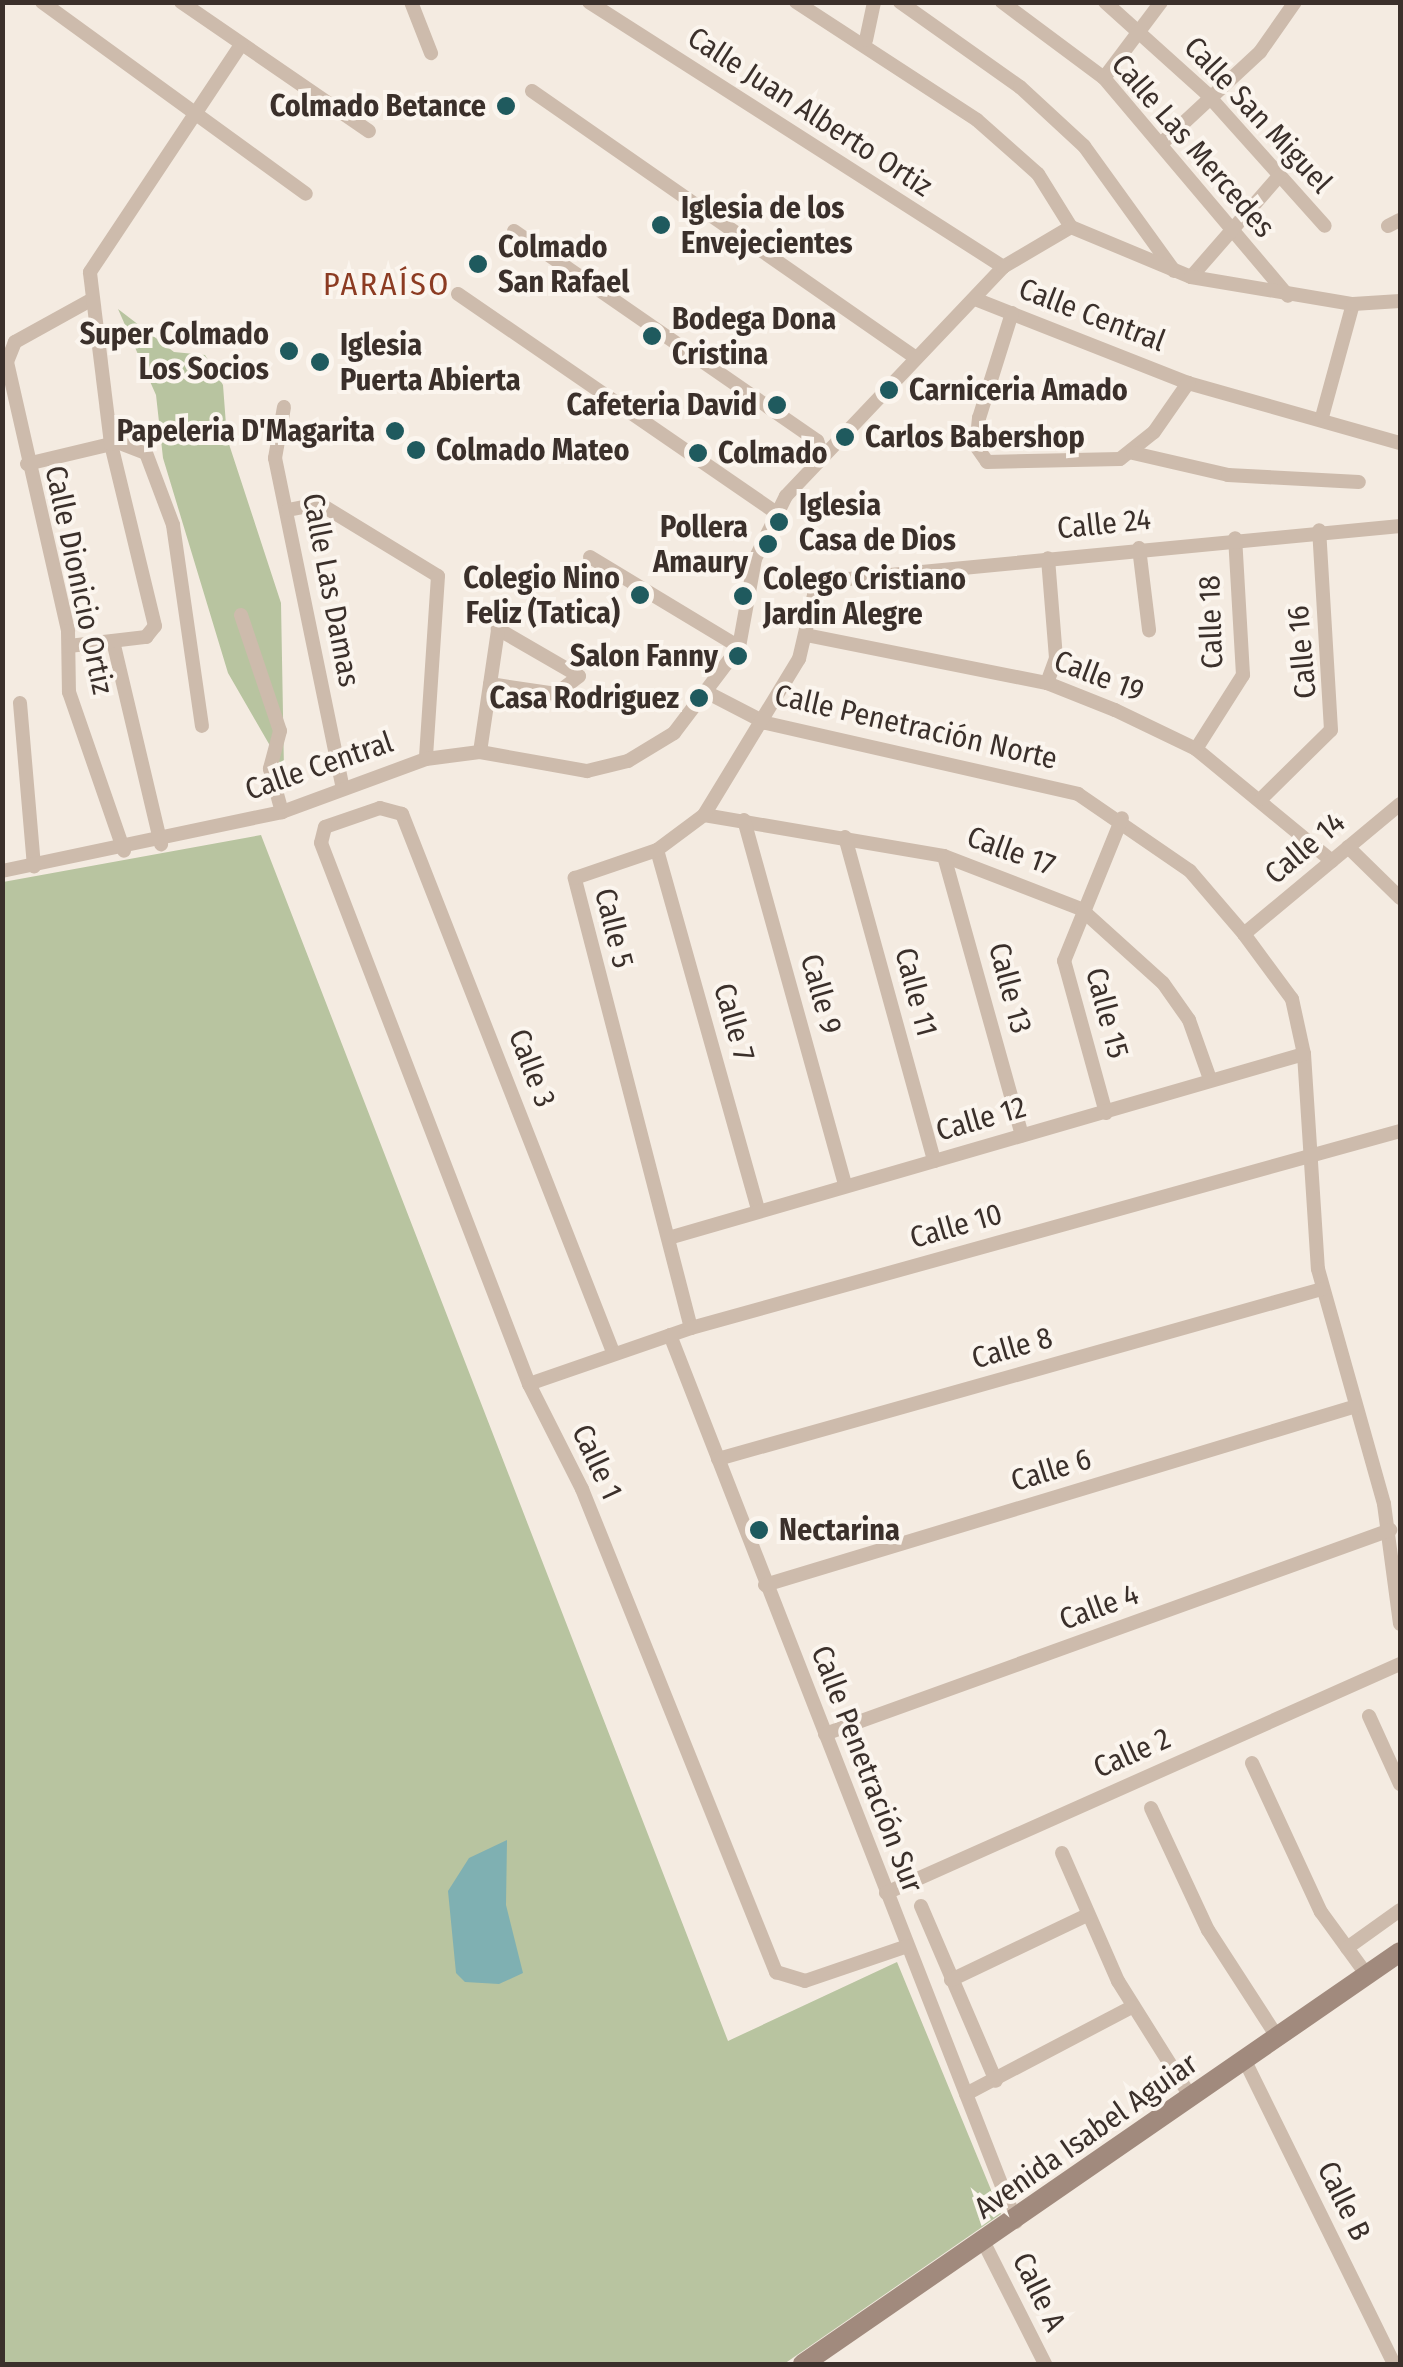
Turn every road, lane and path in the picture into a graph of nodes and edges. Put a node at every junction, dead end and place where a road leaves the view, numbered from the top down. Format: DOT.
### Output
graph roads {
  1 [pos="42,2"];
  2 [pos="181,2"];
  3 [pos="411,2"];
  4 [pos="589,2"];
  5 [pos="796,2"];
  6 [pos="874,2"];
  7 [pos="900,2"];
  8 [pos="1002,2"];
  9 [pos="1106,2"];
  10 [pos="1161,2"];
  11 [pos="1295,2"];
  12 [pos="1140,32"];
  13 [pos="866,40"];
  14 [pos="241,44"];
  15 [pos="432,53"];
  16 [pos="1104,78"];
  17 [pos="532,92"];
  18 [pos="1206,94"];
  19 [pos="196,116"];
  20 [pos="370,131"];
  21 [pos="1162,142"];
  22 [pos="1280,175"];
  23 [pos="306,194"];
  24 [pos="1325,226"];
  25 [pos="1071,227"];
  26 [pos="514,230"];
  27 [pos="1230,232"];
  28 [pos="1003,267"];
  29 [pos="1174,270"];
  30 [pos="1191,276"];
  31 [pos="458,294"];
  32 [pos="1289,296"];
  33 [pos="976,298"];
  34 [pos="89,300"];
  35 [pos="1400,301"];
  36 [pos="1353,304"];
  37 [pos="1012,314"];
  38 [pos="915,357"];
  39 [pos="1188,382"];
  40 [pos="284,407"];
  41 [pos="1322,418"];
  42 [pos="112,442"];
  43 [pos="1400,443"];
  44 [pos="822,454"];
  45 [pos="1134,454"];
  46 [pos="27,464"];
  47 [pos="1358,482"];
  48 [pos="288,510"];
  49 [pos="777,514"];
  50 [pos="1399,526"];
  51 [pos="1319,530"];
  52 [pos="1235,538"];
  53 [pos="1140,548"];
  54 [pos="590,557"];
  55 [pos="1048,558"];
  56 [pos="817,582"];
  57 [pos="501,610"];
  58 [pos="241,615"];
  59 [pos="498,629"];
  60 [pos="1148,630"];
  61 [pos="806,634"];
  62 [pos="113,641"];
  63 [pos="69,646"];
  64 [pos="739,647"];
  65 [pos="1047,683"];
  66 [pos="490,684"];
  67 [pos="710,694"];
  68 [pos="20,703"];
  69 [pos="766,722"];
  70 [pos="202,726"];
  71 [pos="1196,750"];
  72 [pos="480,752"];
  73 [pos="426,760"];
  74 [pos="342,785"];
  75 [pos="1262,799"];
  76 [pos="1400,804"];
  77 [pos="396,807"];
  78 [pos="282,812"];
  79 [pos="704,814"];
  80 [pos="1122,818"];
  81 [pos="744,820"];
  82 [pos="845,837"];
  83 [pos="161,844"];
  84 [pos="1348,847"];
  85 [pos="657,850"];
  86 [pos="124,851"];
  87 [pos="944,856"];
  88 [pos="1332,861"];
  89 [pos="34,866"];
  90 [pos="2,871"];
  91 [pos="1400,898"];
  92 [pos="1081,909"];
  93 [pos="1244,934"];
  94 [pos="1304,1054"];
  95 [pos="1210,1080"];
  96 [pos="1106,1114"];
  97 [pos="1400,1131"];
  98 [pos="1022,1135"];
  99 [pos="1311,1155"];
  100 [pos="934,1161"];
  101 [pos="846,1183"];
  102 [pos="758,1210"];
  103 [pos="672,1237"];
  104 [pos="1322,1289"];
  105 [pos="691,1328"];
  106 [pos="670,1334"];
  107 [pos="613,1352"];
  108 [pos="529,1384"];
  109 [pos="1353,1408"];
  110 [pos="718,1459"];
  111 [pos="1390,1530"];
  112 [pos="765,1585"];
  113 [pos="1400,1624"];
  114 [pos="1400,1664"];
  115 [pos="1370,1716"];
  116 [pos="826,1734"];
  117 [pos="1252,1763"];
  118 [pos="1400,1784"];
  119 [pos="1151,1808"];
  120 [pos="1062,1853"];
  121 [pos="886,1893"];
  122 [pos="921,1906"];
  123 [pos="1400,1910"];
  124 [pos="1088,1915"];
  125 [pos="906,1946"];
  126 [pos="1347,1948"];
  127 [pos="1400,1952"];
  128 [pos="1368,1975"];
  129 [pos="951,1980"];
  130 [pos="1132,2007"];
  131 [pos="1278,2038"];
  132 [pos="1245,2061"];
  133 [pos="996,2081"];
  134 [pos="966,2094"];
  135 [pos="1192,2098"];
  136 [pos="1016,2222"];
  137 [pos="984,2243"];
  138 [pos="803,2364"];
  139 [pos="1045,2364"];
  140 [pos="1394,2364"];
  1 -- 19 [label="street"];
  2 -- 14 [label="street"];
  3 -- 15 [label="street"];
  4 -- 28 [label="street, Calle Juan Alberto Ortiz"];
  5 -- 13 [label="street"];
  6 -- 13 [label="street"];
  7 -- 29 [label="street"];
  8 -- 16 [label="street, Calle Las Mercedes"];
  9 -- 12 [label="street, Calle San Miguel"];
  10 -- 12 [label="street"];
  11 -- 18 [label="street"];
  12 -- 16 [label="street"];
  12 -- 18 [label="street, Calle San Miguel"];
  13 -- 25 [label="street"];
  14 -- 19 [label="street"];
  14 -- 20 [label="street"];
  16 -- 21 [label="street, Calle Las Mercedes"];
  17 -- 38 [label="street"];
  18 -- 21 [label="street"];
  18 -- 22 [label="street, Calle San Miguel"];
  19 -- 23 [label="street"];
  19 -- 34 [label="street"];
  21 -- 27 [label="street, Calle Las Mercedes"];
  22 -- 24 [label="street, Calle San Miguel"];
  22 -- 27 [label="street"];
  25 -- 28 [label="street"];
  25 -- 29 [label="street"];
  26 -- 44 [label="street"];
  27 -- 30 [label="street"];
  27 -- 32 [label="street, Calle Las Mercedes"];
  28 -- 33 [label="street"];
  29 -- 30 [label="street"];
  30 -- 32 [label="street"];
  31 -- 49 [label="street"];
  32 -- 36 [label="street"];
  33 -- 37 [label="street, Calle Central"];
  33 -- 38 [label="street, Calle Central"];
  34 -- 42 [label="street"];
  34 -- 46 [label="street, Calle Dionicio Ortiz"];
  35 -- 36 [label="street"];
  36 -- 41 [label="street"];
  37 -- 39 [label="street, Calle Central"];
  37 -- 45 [label="street"];
  38 -- 44 [label="street, Calle Central"];
  39 -- 41 [label="street, Calle Central"];
  39 -- 45 [label="street"];
  40 -- 48 [label="street, Calle Las Damas"];
  41 -- 43 [label="street, Calle Central"];
  42 -- 46 [label="street"];
  42 -- 62 [label="street"];
  42 -- 70 [label="street"];
  44 -- 49 [label="street, Calle Central"];
  45 -- 47 [label="street"];
  46 -- 63 [label="street, Calle Dionicio Ortiz"];
  48 -- 73 [label="street"];
  48 -- 74 [label="street, Calle Las Damas"];
  49 -- 64 [label="street, Calle Central"];
  50 -- 51 [label="street, Calle 24"];
  51 -- 52 [label="street, Calle 24"];
  51 -- 75 [label="street, Calle 16"];
  52 -- 53 [label="street, Calle 24"];
  52 -- 71 [label="street, Calle 18"];
  53 -- 55 [label="street, Calle 24"];
  53 -- 60 [label="street"];
  54 -- 64 [label="street"];
  55 -- 56 [label="street, Calle 24"];
  55 -- 65 [label="street"];
  56 -- 61 [label="street, Calle 5"];
  57 -- 59 [label="street"];
  58 -- 78 [label="street"];
  59 -- 66 [label="street"];
  59 -- 66 [label="street"];
  61 -- 65 [label="street, Calle 19"];
  61 -- 69 [label="street, Calle 5"];
  62 -- 63 [label="street"];
  62 -- 83 [label="street"];
  63 -- 86 [label="street, Calle Dionicio Ortiz"];
  64 -- 67 [label="street, Calle Central"];
  65 -- 71 [label="street, Calle 19"];
  66 -- 72 [label="street"];
  67 -- 69 [label="street, Calle Penetración Norte"];
  67 -- 72 [label="street, Calle Central"];
  68 -- 89 [label="street"];
  69 -- 79 [label="street, Calle 5"];
  69 -- 80 [label="street, Calle Penetración Norte"];
  71 -- 75 [label="street, Calle 19"];
  72 -- 73 [label="street, Calle Central"];
  73 -- 74 [label="street, Calle Central"];
  74 -- 78 [label="street, Calle Central"];
  75 -- 88 [label="street, Calle 19"];
  76 -- 84 [label="street, Calle 14"];
  77 -- 107 [label="street, Calle 3"];
  77 -- 108 [label="street, Calle 1"];
  78 -- 83 [label="street, Calle Central"];
  79 -- 81 [label="street, Calle 17"];
  79 -- 85 [label="street, Calle 5"];
  80 -- 92 [label="street, Calle 15"];
  80 -- 93 [label="street, Calle Penetración Norte"];
  81 -- 82 [label="street, Calle 17"];
  81 -- 101 [label="street, Calle 9"];
  82 -- 87 [label="street, Calle 17"];
  82 -- 100 [label="street, Calle 11"];
  83 -- 86 [label="street, Calle Central"];
  84 -- 88 [label="street, Calle 14"];
  84 -- 91 [label="street"];
  85 -- 102 [label="street, Calle 7"];
  85 -- 103 [label="street, Calle 5"];
  86 -- 89 [label="street, Calle Central"];
  87 -- 92 [label="street, Calle 17"];
  87 -- 98 [label="street, Calle 13"];
  88 -- 93 [label="street, Calle 14"];
  89 -- 90 [label="street, Calle Central"];
  92 -- 95 [label="street, Calle 17"];
  92 -- 96 [label="street, Calle 15"];
  93 -- 94 [label="street, Calle Penetración Norte"];
  94 -- 95 [label="street, Calle 12"];
  94 -- 99 [label="street, Calle Penetración Norte"];
  95 -- 96 [label="street, Calle 12"];
  96 -- 98 [label="street, Calle 12"];
  97 -- 99 [label="street, Calle 10"];
  98 -- 100 [label="street, Calle 12"];
  99 -- 104 [label="street, Calle Penetración Norte"];
  99 -- 105 [label="street, Calle 10"];
  100 -- 101 [label="street, Calle 12"];
  101 -- 102 [label="street, Calle 12"];
  102 -- 103 [label="street, Calle 12"];
  103 -- 105 [label="street, Calle 5"];
  104 -- 109 [label="street, Calle Penetración Norte"];
  104 -- 110 [label="street, Calle 8"];
  105 -- 106 [label="street, Calle 10"];
  106 -- 107 [label="street, Calle 10"];
  106 -- 110 [label="street, Calle Penetración Sur"];
  107 -- 108 [label="street, Calle 10"];
  108 -- 125 [label="street, Calle 1"];
  109 -- 111 [label="street, Calle Penetración Norte"];
  109 -- 112 [label="street, Calle 6"];
  110 -- 112 [label="street, Calle Penetración Sur"];
  111 -- 113 [label="street, Calle Penetración Norte"];
  111 -- 116 [label="street, Calle 4"];
  112 -- 116 [label="street, Calle Penetración Sur"];
  114 -- 121 [label="street, Calle 2"];
  115 -- 118 [label="street"];
  116 -- 121 [label="street, Calle Penetración Sur"];
  117 -- 126 [label="street"];
  119 -- 131 [label="street"];
  120 -- 124 [label="street"];
  121 -- 125 [label="street, Calle Penetración Sur"];
  122 -- 129 [label="street"];
  123 -- 126 [label="street"];
  124 -- 129 [label="street"];
  124 -- 130 [label="street"];
  125 -- 134 [label="street, Calle Penetración Sur"];
  126 -- 128 [label="street"];
  127 -- 128 [label="main road, Avenida Isabel Aguiar"];
  128 -- 131 [label="main road, Avenida Isabel Aguiar"];
  129 -- 133 [label="street"];
  130 -- 133 [label="street"];
  130 -- 135 [label="street"];
  131 -- 132 [label="main road, Avenida Isabel Aguiar"];
  132 -- 135 [label="main road, Avenida Isabel Aguiar"];
  132 -- 140 [label="street, Calle B"];
  133 -- 134 [label="street"];
  134 -- 136 [label="street, Calle Penetración Sur"];
  135 -- 136 [label="main road, Avenida Isabel Aguiar"];
  136 -- 137 [label="main road, Avenida Isabel Aguiar"];
  137 -- 138 [label="main road, Avenida Isabel Aguiar"];
  137 -- 139 [label="street, Calle A"];
}
